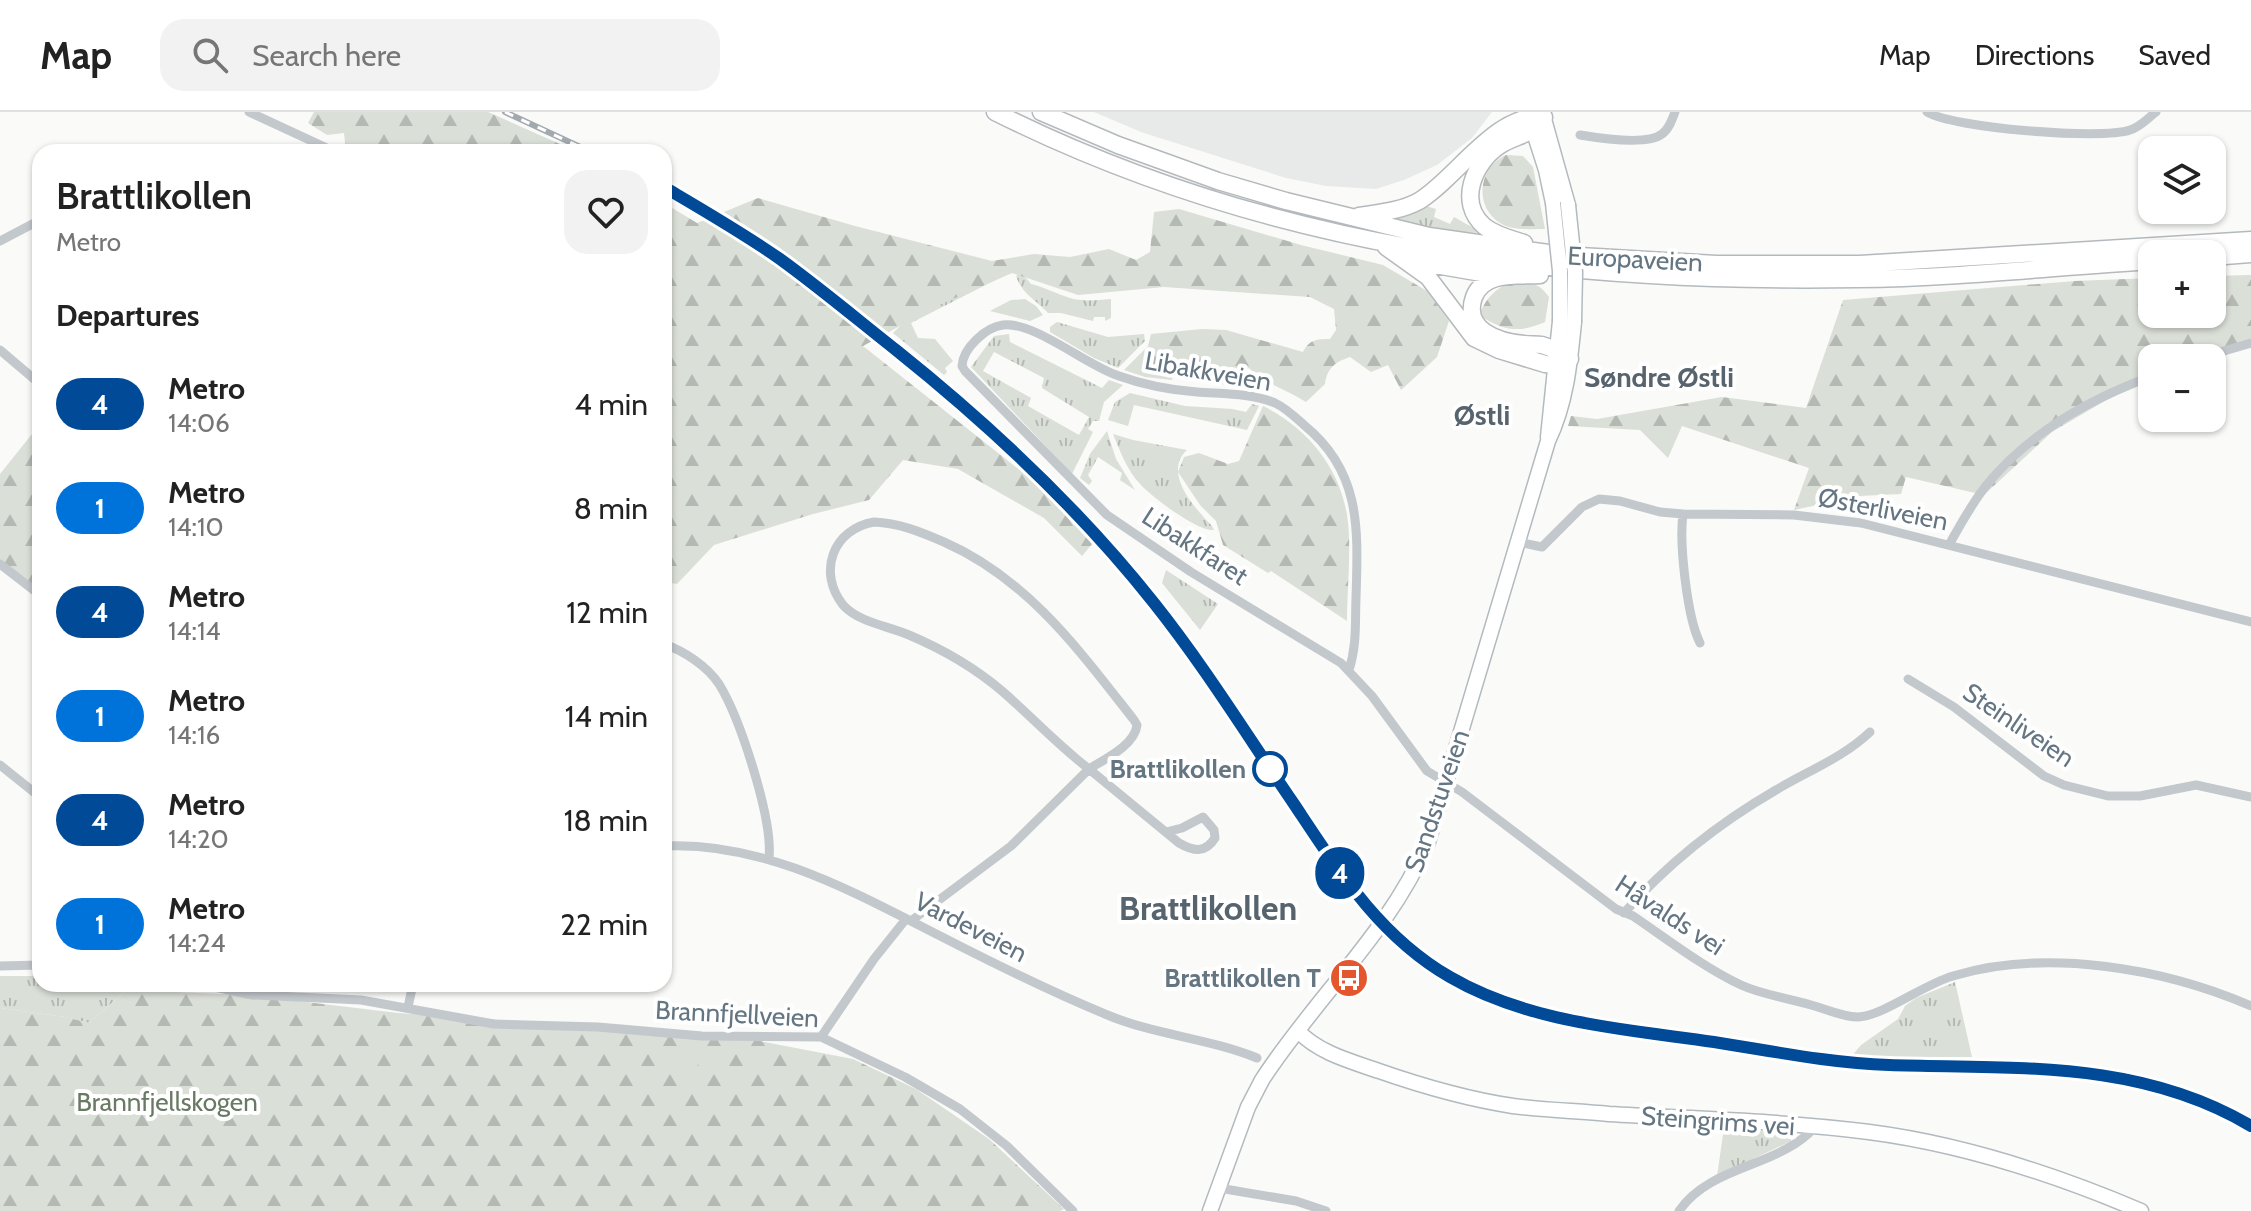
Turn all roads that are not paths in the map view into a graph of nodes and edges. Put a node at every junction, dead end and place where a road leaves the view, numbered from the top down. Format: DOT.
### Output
graph roads {
  1 [pos="249,112"];
  2 [pos="995,112"];
  3 [pos="1041,112"];
  4 [pos="1675,112"];
  5 [pos="1927,112"];
  6 [pos="2156,112"];
  7 [pos="1535,117"];
  8 [pos="1580,135"];
  9 [pos="318,144"];
  10 [pos="1353,217"];
  11 [pos="32,224"];
  12 [pos="2251,240"];
  13 [pos="0,241"];
  14 [pos="1377,241"];
  15 [pos="2251,254"];
  16 [pos="1563,255"];
  17 [pos="2226,256"];
  18 [pos="1406,260"];
  19 [pos="2138,262"];
  20 [pos="1584,272"];
  21 [pos="1505,277"];
  22 [pos="992,329"];
  23 [pos="2251,343"];
  24 [pos="0,350"];
  25 [pos="2226,350"];
  26 [pos="1561,358"];
  27 [pos="32,377"];
  28 [pos="2138,382"];
  29 [pos="1683,514"];
  30 [pos="1518,542"];
  31 [pos="1949,545"];
  32 [pos="0,564"];
  33 [pos="32,589"];
  34 [pos="2251,622"];
  35 [pos="1700,643"];
  36 [pos="672,647"];
  37 [pos="1349,670"];
  38 [pos="1908,679"];
  39 [pos="1870,732"];
  40 [pos="0,765"];
  41 [pos="1089,769"];
  42 [pos="1446,784"];
  43 [pos="32,791"];
  44 [pos="2251,797"];
  45 [pos="1166,832"];
  46 [pos="672,846"];
  47 [pos="769,858"];
  48 [pos="1624,913"];
  49 [pos="908,920"];
  50 [pos="32,965"];
  51 [pos="0,966"];
  52 [pos="238,992"];
  53 [pos="411,992"];
  54 [pos="2251,1006"];
  55 [pos="408,1007"];
  56 [pos="1298,1031"];
  57 [pos="821,1037"];
  58 [pos="1257,1058"];
  59 [pos="1815,1127"];
  60 [pos="1219,1188"];
  61 [pos="1073,1211"];
  62 [pos="1210,1211"];
  63 [pos="1326,1211"];
  64 [pos="1679,1211"];
  65 [pos="2141,1211"];
  1 -- 9 [label="street"];
  2 -- 14 [label="highway, Europaveien"];
  3 -- 10 [label="highway, Europaveien"];
  4 -- 8 [label="street"];
  5 -- 6 [label="street"];
  7 -- 10 [label="highway"];
  7 -- 16 [label="highway"];
  7 -- 26 [label="street, Sandstuveien, bridge"];
  10 -- 16 [label="highway, Europaveien"];
  11 -- 13 [label="street"];
  12 -- 16 [label="highway, Europaveien"];
  14 -- 18 [label="highway"];
  14 -- 20 [label="highway, Europaveien"];
  15 -- 17 [label="highway"];
  18 -- 21 [label="highway"];
  18 -- 26 [label="highway"];
  19 -- 20 [label="highway, Europaveien"];
  20 -- 21 [label="highway"];
  21 -- 26 [label="highway"];
  22 -- 37 [label="street, Libakkfaret"];
  22 -- 37 [label="street, Libakkveien"];
  23 -- 25 [label="street"];
  24 -- 27 [label="street"];
  26 -- 30 [label="street, Sandstuveien"];
  28 -- 31 [label="street"];
  29 -- 30 [label="street, Østerliveien"];
  29 -- 31 [label="street, Østerliveien"];
  29 -- 35 [label="street"];
  30 -- 42 [label="street, Sandstuveien"];
  31 -- 34 [label="street, Østerliveien"];
  32 -- 33 [label="street"];
  36 -- 47 [label="street"];
  37 -- 42 [label="street, Libakkfaret"];
  38 -- 44 [label="street, Steinliveien"];
  39 -- 48 [label="street"];
  40 -- 43 [label="street"];
  41 -- 41 [label="street"];
  41 -- 45 [label="street"];
  41 -- 49 [label="street"];
  42 -- 48 [label="street, Håvalds vei"];
  42 -- 56 [label="street, Sandstuveien"];
  45 -- 45 [label="street"];
  46 -- 47 [label="street, Vardeveien"];
  47 -- 49 [label="street, Vardeveien"];
  48 -- 54 [label="street, Håvalds vei"];
  49 -- 57 [label="street"];
  49 -- 58 [label="street, Vardeveien"];
  50 -- 51 [label="street"];
  52 -- 55 [label="street, Brannfjellveien"];
  53 -- 55 [label="street"];
  55 -- 57 [label="street, Brannfjellveien"];
  56 -- 59 [label="street, Steingrims vei"];
  56 -- 60 [label="street, Sandstuveien"];
  57 -- 61 [label="street, Brannfjellveien"];
  59 -- 64 [label="street"];
  59 -- 65 [label="street, Steingrims vei"];
  60 -- 62 [label="street, Sandstuveien"];
  60 -- 63 [label="street"];
}
